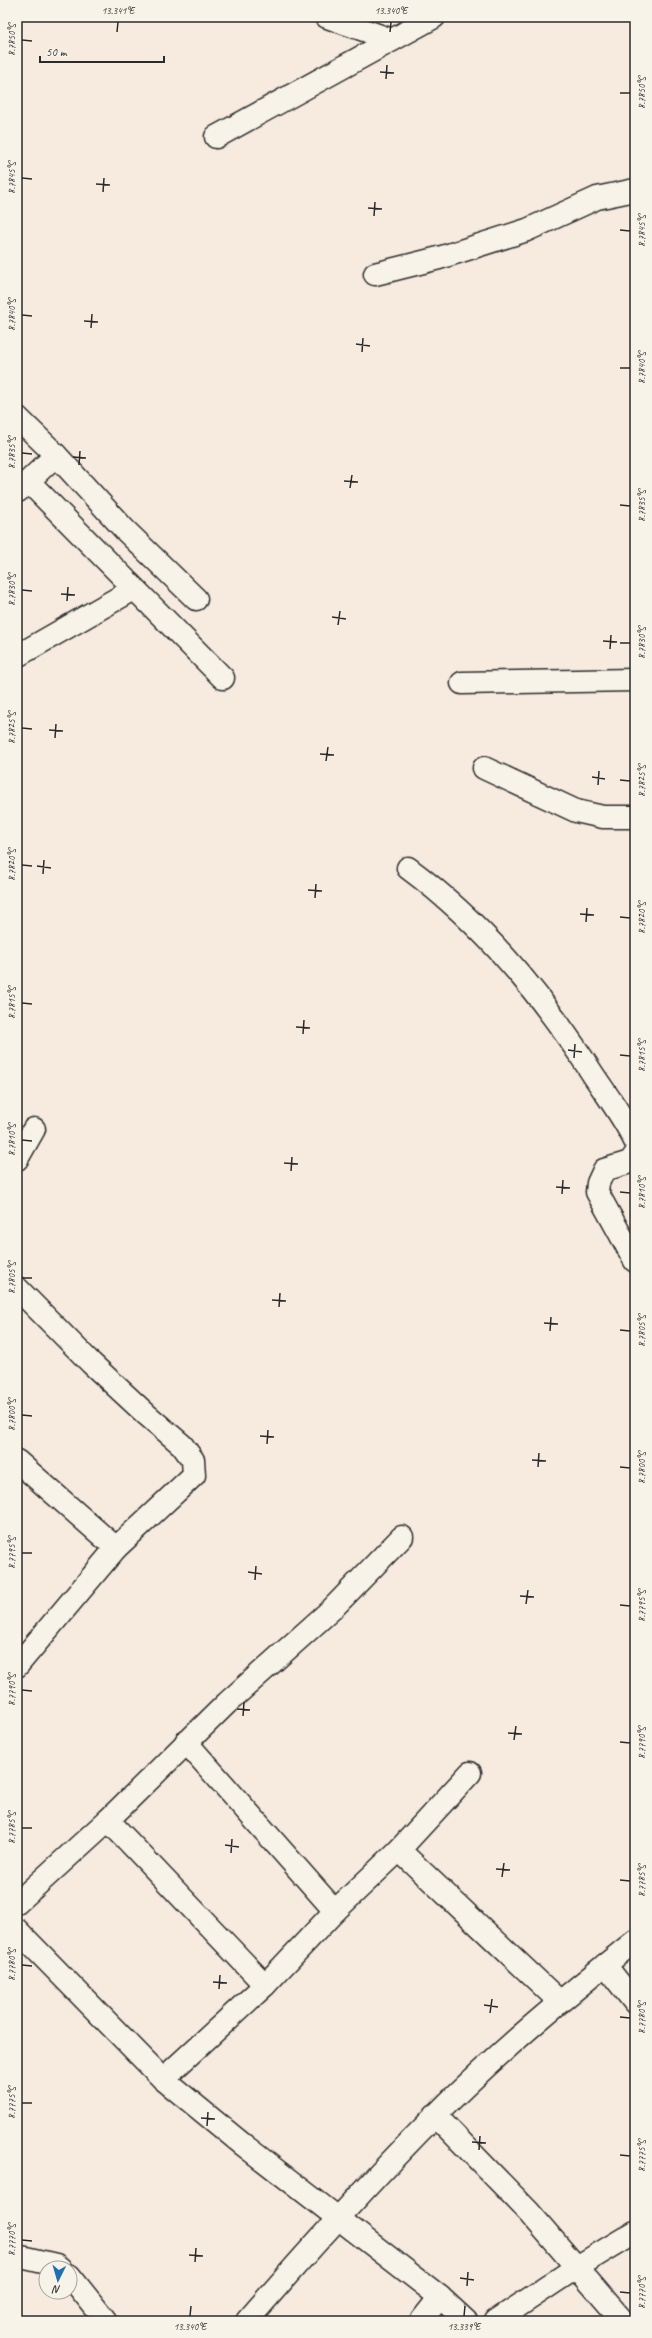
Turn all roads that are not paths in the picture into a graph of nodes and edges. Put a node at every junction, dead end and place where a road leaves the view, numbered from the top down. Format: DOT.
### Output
graph roads {
  1 [pos="327,17"];
  2 [pos="434,17"];
  3 [pos="392,40"];
  4 [pos="216,137"];
  5 [pos="635,190"];
  6 [pos="375,274"];
  7 [pos="17,417"];
  8 [pos="56,455"];
  9 [pos="23,487"];
  10 [pos="134,590"];
  11 [pos="196,599"];
  12 [pos="17,656"];
  13 [pos="223,678"];
  14 [pos="635,680"];
  15 [pos="462,683"];
  16 [pos="484,768"];
  17 [pos="635,817"];
  18 [pos="408,868"];
  19 [pos="34,1129"];
  20 [pos="635,1141"];
  21 [pos="635,1155"];
  22 [pos="17,1159"];
  23 [pos="635,1262"];
  24 [pos="17,1288"];
  25 [pos="17,1461"];
  26 [pos="402,1537"];
  27 [pos="116,1548"];
  28 [pos="17,1666"];
  29 [pos="186,1742"];
  30 [pos="470,1773"];
  31 [pos="108,1820"];
  32 [pos="399,1850"];
  33 [pos="17,1903"];
  34 [pos="335,1911"];
  35 [pos="17,1930"];
  36 [pos="635,1941"];
  37 [pos="605,1965"];
  38 [pos="265,1985"];
  39 [pos="559,2001"];
  40 [pos="635,2003"];
  41 [pos="163,2079"];
  42 [pos="435,2115"];
  43 [pos="338,2218"];
  44 [pos="635,2232"];
  45 [pos="17,2256"];
  46 [pos="38,2261"];
  47 [pos="577,2267"];
  48 [pos="78,2286"];
  49 [pos="440,2297"];
  50 [pos="106,2321"];
  51 [pos="247,2321"];
  52 [pos="421,2321"];
  53 [pos="466,2321"];
  54 [pos="496,2321"];
  55 [pos="623,2321"];
  1 -- 3 [label="street"];
  2 -- 3 [label="street"];
  3 -- 4 [label="street"];
  5 -- 6 [label="street"];
  7 -- 8 [label="street"];
  8 -- 9 [label="street"];
  8 -- 11 [label="street"];
  9 -- 10 [label="street"];
  10 -- 12 [label="street"];
  10 -- 13 [label="street"];
  14 -- 15 [label="street"];
  16 -- 17 [label="street"];
  18 -- 20 [label="street"];
  19 -- 22 [label="street"];
  21 -- 23 [label="street"];
  24 -- 27 [label="street"];
  25 -- 27 [label="street"];
  26 -- 29 [label="street"];
  27 -- 28 [label="street"];
  29 -- 31 [label="street"];
  29 -- 34 [label="street"];
  30 -- 32 [label="street"];
  31 -- 33 [label="street"];
  31 -- 38 [label="street"];
  32 -- 34 [label="street"];
  32 -- 39 [label="street"];
  34 -- 38 [label="street"];
  35 -- 41 [label="street"];
  36 -- 37 [label="street"];
  37 -- 39 [label="street"];
  37 -- 40 [label="street"];
  38 -- 41 [label="street"];
  39 -- 42 [label="street"];
  41 -- 43 [label="street"];
  42 -- 43 [label="street"];
  42 -- 47 [label="street"];
  43 -- 49 [label="street"];
  43 -- 51 [label="street"];
  44 -- 47 [label="street"];
  45 -- 46 [label="street"];
  47 -- 54 [label="street"];
  47 -- 55 [label="street"];
  48 -- 50 [label="street"];
  49 -- 52 [label="street"];
  49 -- 53 [label="street"];
}
